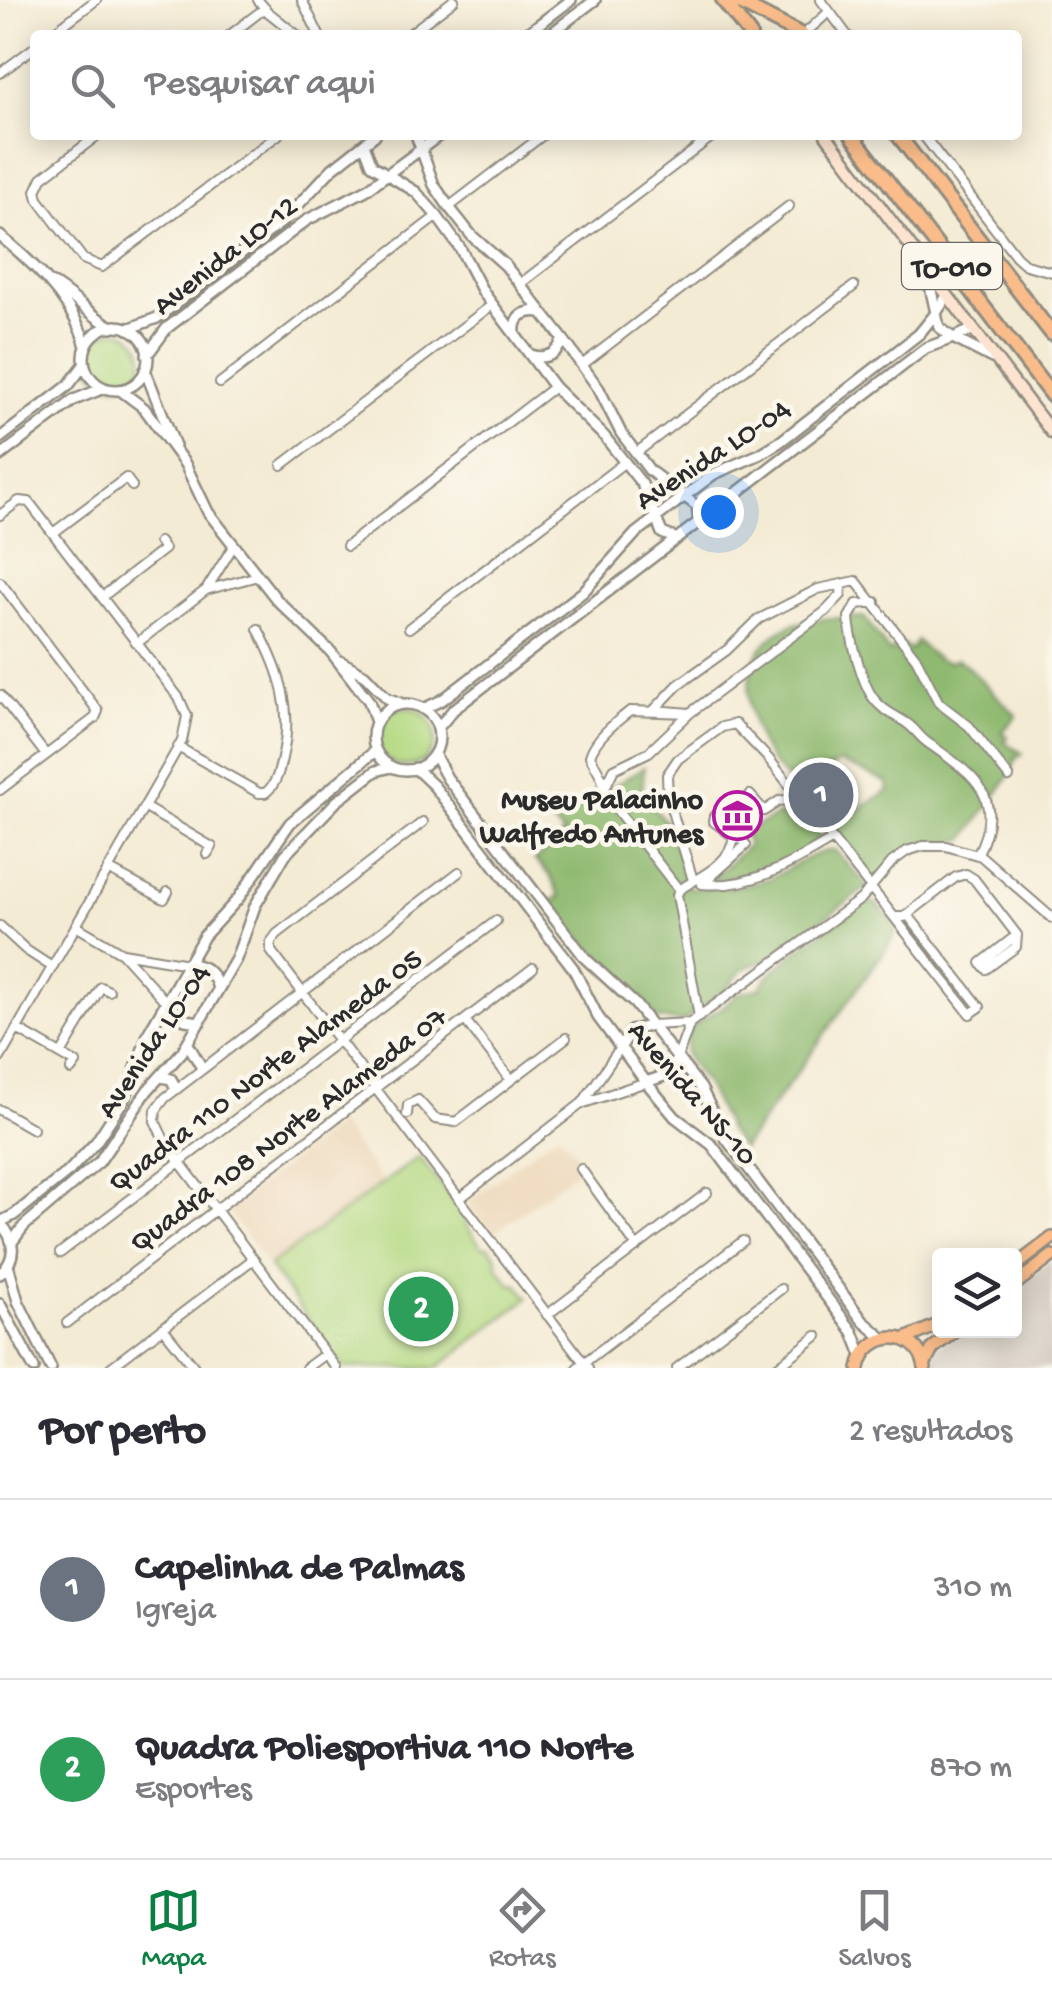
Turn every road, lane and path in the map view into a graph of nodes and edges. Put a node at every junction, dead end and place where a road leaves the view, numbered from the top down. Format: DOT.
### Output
graph roads {
  1 [pos="96,0"];
  2 [pos="258,0"];
  3 [pos="302,0"];
  4 [pos="454,0"];
  5 [pos="571,0"];
  6 [pos="595,0"];
  7 [pos="723,0"];
  8 [pos="734,0"];
  9 [pos="821,0"];
  10 [pos="264,8"];
  11 [pos="829,12"];
  12 [pos="786,24"];
  13 [pos="57,30"];
  14 [pos="236,30"];
  15 [pos="292,30"];
  16 [pos="317,30"];
  17 [pos="415,30"];
  18 [pos="532,30"];
  19 [pos="556,30"];
  20 [pos="746,30"];
  21 [pos="777,30"];
  22 [pos="795,30"];
  23 [pos="808,30"];
  24 [pos="843,30"];
  25 [pos="30,51"];
  26 [pos="0,74"];
  27 [pos="91,140"];
  28 [pos="271,140"];
  29 [pos="362,140"];
  30 [pos="417,140"];
  31 [pos="433,140"];
  32 [pos="536,140"];
  33 [pos="707,140"];
  34 [pos="830,140"];
  35 [pos="858,140"];
  36 [pos="902,140"];
  37 [pos="928,140"];
  38 [pos="420,150"];
  39 [pos="387,175"];
  40 [pos="789,206"];
  41 [pos="449,207"];
  42 [pos="437,216"];
  43 [pos="0,236"];
  44 [pos="906,239"];
  45 [pos="1052,272"];
  46 [pos="44,278"];
  47 [pos="520,284"];
  48 [pos="854,286"];
  49 [pos="948,296"];
  50 [pos="492,305"];
  51 [pos="1031,308"];
  52 [pos="541,312"];
  53 [pos="936,313"];
  54 [pos="1052,314"];
  55 [pos="112,327"];
  56 [pos="128,329"];
  57 [pos="972,330"];
  58 [pos="515,333"];
  59 [pos="1052,334"];
  60 [pos="952,338"];
  61 [pos="563,339"];
  62 [pos="86,346"];
  63 [pos="147,355"];
  64 [pos="531,355"];
  65 [pos="995,360"];
  66 [pos="84,365"];
  67 [pos="582,365"];
  68 [pos="146,370"];
  69 [pos="220,383"];
  70 [pos="554,387"];
  71 [pos="104,388"];
  72 [pos="120,390"];
  73 [pos="1052,396"];
  74 [pos="1052,434"];
  75 [pos="0,438"];
  76 [pos="178,453"];
  77 [pos="636,453"];
  78 [pos="0,456"];
  79 [pos="625,462"];
  80 [pos="282,465"];
  81 [pos="132,486"];
  82 [pos="684,496"];
  83 [pos="0,515"];
  84 [pos="656,518"];
  85 [pos="698,522"];
  86 [pos="53,533"];
  87 [pos="677,539"];
  88 [pos="159,542"];
  89 [pos="234,544"];
  90 [pos="347,546"];
  91 [pos="258,576"];
  92 [pos="0,582"];
  93 [pos="842,584"];
  94 [pos="206,590"];
  95 [pos="102,596"];
  96 [pos="875,602"];
  97 [pos="258,628"];
  98 [pos="409,628"];
  99 [pos="137,643"];
  100 [pos="331,652"];
  101 [pos="0,696"];
  102 [pos="403,704"];
  103 [pos="424,709"];
  104 [pos="654,710"];
  105 [pos="690,713"];
  106 [pos="376,722"];
  107 [pos="438,728"];
  108 [pos="178,747"];
  109 [pos="376,751"];
  110 [pos="434,754"];
  111 [pos="46,756"];
  112 [pos="391,767"];
  113 [pos="415,768"];
  114 [pos="1009,777"];
  115 [pos="0,790"];
  116 [pos="603,792"];
  117 [pos="750,795"];
  118 [pos="797,798"];
  119 [pos="144,807"];
  120 [pos="423,822"];
  121 [pos="831,840"];
  122 [pos="208,854"];
  123 [pos="976,855"];
  124 [pos="108,869"];
  125 [pos="460,872"];
  126 [pos="698,882"];
  127 [pos="870,888"];
  128 [pos="679,890"];
  129 [pos="168,892"];
  130 [pos="907,914"];
  131 [pos="894,917"];
  132 [pos="1052,918"];
  133 [pos="496,920"];
  134 [pos="0,926"];
  135 [pos="76,926"];
  136 [pos="1017,935"];
  137 [pos="122,953"];
  138 [pos="188,964"];
  139 [pos="52,967"];
  140 [pos="533,968"];
  141 [pos="218,990"];
  142 [pos="109,991"];
  143 [pos="301,993"];
  144 [pos="166,1002"];
  145 [pos="699,1016"];
  146 [pos="464,1020"];
  147 [pos="200,1022"];
  148 [pos="690,1023"];
  149 [pos="652,1025"];
  150 [pos="17,1029"];
  151 [pos="566,1038"];
  152 [pos="337,1041"];
  153 [pos="188,1044"];
  154 [pos="620,1048"];
  155 [pos="61,1054"];
  156 [pos="0,1058"];
  157 [pos="677,1059"];
  158 [pos="203,1063"];
  159 [pos="72,1070"];
  160 [pos="158,1078"];
  161 [pos="511,1080"];
  162 [pos="646,1082"];
  163 [pos="177,1084"];
  164 [pos="374,1090"];
  165 [pos="581,1104"];
  166 [pos="0,1110"];
  167 [pos="407,1114"];
  168 [pos="32,1128"];
  169 [pos="180,1162"];
  170 [pos="581,1169"];
  171 [pos="707,1193"];
  172 [pos="459,1199"];
  173 [pos="216,1211"];
  174 [pos="0,1222"];
  175 [pos="1052,1238"];
  176 [pos="743,1241"];
  177 [pos="12,1242"];
  178 [pos="637,1247"];
  179 [pos="60,1253"];
  180 [pos="1052,1256"];
  181 [pos="252,1260"];
  182 [pos="1022,1261"];
  183 [pos="8,1265"];
  184 [pos="0,1274"];
  185 [pos="1022,1280"];
  186 [pos="781,1289"];
  187 [pos="0,1304"];
  188 [pos="547,1315"];
  189 [pos="67,1323"];
  190 [pos="163,1328"];
  191 [pos="932,1328"];
  192 [pos="817,1336"];
  193 [pos="883,1338"];
  194 [pos="946,1338"];
  195 [pos="905,1340"];
  196 [pos="325,1354"];
  197 [pos="860,1361"];
  198 [pos="925,1365"];
  199 [pos="583,1366"];
  200 [pos="34,1368"];
  201 [pos="51,1368"];
  202 [pos="110,1368"];
  203 [pos="195,1368"];
  204 [pos="306,1368"];
  205 [pos="336,1368"];
  206 [pos="677,1368"];
  207 [pos="776,1368"];
  1 -- 13 [label="street"];
  2 -- 10 [label="street"];
  3 -- 16 [label="street"];
  4 -- 17 [label="street"];
  5 -- 18 [label="street"];
  6 -- 19 [label="street"];
  7 -- 20 [label="highway"];
  8 -- 12 [label="highway"];
  9 -- 11 [label="street"];
  10 -- 14 [label="street"];
  10 -- 15 [label="street"];
  11 -- 23 [label="street"];
  11 -- 24 [label="street"];
  12 -- 21 [label="highway"];
  12 -- 22 [label="highway"];
  25 -- 26 [label="street"];
  27 -- 28 [label="street"];
  29 -- 39 [label="street"];
  29 -- 56 [label="street, Avenida LO-12"];
  30 -- 38 [label="street"];
  31 -- 38 [label="street, Avenida LO-12"];
  32 -- 41 [label="street"];
  33 -- 47 [label="street"];
  34 -- 44 [label="main road"];
  35 -- 73 [label="highway, TO-010"];
  36 -- 51 [label="highway, TO-010"];
  37 -- 45 [label="street"];
  38 -- 39 [label="street, Avenida LO-12"];
  38 -- 41 [label="street"];
  39 -- 42 [label="street"];
  39 -- 63 [label="street, Avenida LO-12"];
  40 -- 67 [label="street"];
  41 -- 47 [label="street"];
  42 -- 50 [label="street"];
  42 -- 69 [label="street"];
  43 -- 46 [label="street"];
  44 -- 49 [label="main road"];
  44 -- 53 [label="street"];
  46 -- 55 [label="street"];
  46 -- 62 [label="street"];
  47 -- 52 [label="street"];
  48 -- 77 [label="street"];
  49 -- 53 [label="street, Avenida LO-04"];
  49 -- 57 [label="main road"];
  50 -- 58 [label="street"];
  50 -- 80 [label="street"];
  51 -- 54 [label="main road"];
  51 -- 59 [label="highway, TO-010"];
  52 -- 58 [label="street"];
  52 -- 61 [label="street"];
  53 -- 60 [label="street"];
  53 -- 82 [label="street, Avenida LO-04"];
  55 -- 56 [label="street"];
  55 -- 62 [label="street"];
  56 -- 63 [label="street"];
  57 -- 60 [label="street, Avenida LO-04"];
  57 -- 65 [label="main road"];
  58 -- 64 [label="street"];
  60 -- 65 [label="street"];
  60 -- 85 [label="street, Avenida LO-04"];
  61 -- 64 [label="street"];
  61 -- 67 [label="street"];
  62 -- 66 [label="street"];
  63 -- 68 [label="street"];
  64 -- 70 [label="street"];
  65 -- 74 [label="main road"];
  66 -- 71 [label="street"];
  66 -- 75 [label="street"];
  67 -- 77 [label="street"];
  68 -- 72 [label="street"];
  68 -- 76 [label="street"];
  70 -- 79 [label="street"];
  70 -- 90 [label="street"];
  71 -- 72 [label="street"];
  71 -- 78 [label="street"];
  72 -- 76 [label="street"];
  76 -- 89 [label="street"];
  77 -- 82 [label="street"];
  79 -- 84 [label="street"];
  79 -- 98 [label="street"];
  81 -- 86 [label="street"];
  82 -- 84 [label="street, Avenida LO-04"];
  82 -- 85 [label="street"];
  83 -- 86 [label="street"];
  84 -- 87 [label="street"];
  84 -- 103 [label="street, Avenida LO-04"];
  85 -- 87 [label="street, Avenida LO-04"];
  86 -- 95 [label="street"];
  87 -- 107 [label="street, Avenida LO-04"];
  88 -- 95 [label="street"];
  89 -- 91 [label="street"];
  89 -- 94 [label="street"];
  91 -- 94 [label="street"];
  91 -- 100 [label="street"];
  92 -- 111 [label="street"];
  93 -- 96 [label="street"];
  93 -- 104 [label="street"];
  93 -- 105 [label="street"];
  94 -- 99 [label="street"];
  95 -- 99 [label="street"];
  96 -- 114 [label="street"];
  96 -- 123 [label="street"];
  97 -- 108 [label="street"];
  99 -- 108 [label="street"];
  100 -- 102 [label="street"];
  100 -- 106 [label="street"];
  101 -- 111 [label="street"];
  102 -- 103 [label="street"];
  102 -- 106 [label="street"];
  103 -- 107 [label="street"];
  104 -- 105 [label="street"];
  104 -- 116 [label="street"];
  105 -- 116 [label="street"];
  106 -- 109 [label="street"];
  107 -- 110 [label="street"];
  108 -- 119 [label="street"];
  109 -- 112 [label="street"];
  109 -- 138 [label="street, Avenida LO-04"];
  110 -- 113 [label="street"];
  110 -- 149 [label="street, Avenida NS-10"];
  111 -- 115 [label="street"];
  112 -- 113 [label="street"];
  112 -- 141 [label="street, Avenida LO-04"];
  113 -- 154 [label="street, Avenida NS-10"];
  116 -- 128 [label="street"];
  117 -- 118 [label="street"];
  118 -- 121 [label="street"];
  118 -- 126 [label="street"];
  119 -- 122 [label="street"];
  119 -- 124 [label="street"];
  120 -- 143 [label="street"];
  121 -- 126 [label="street"];
  121 -- 127 [label="street"];
  123 -- 127 [label="street"];
  123 -- 132 [label="street"];
  124 -- 129 [label="street"];
  124 -- 135 [label="street"];
  125 -- 143 [label="street"];
  126 -- 126 [label="street"];
  126 -- 128 [label="street"];
  127 -- 131 [label="street"];
  127 -- 145 [label="street"];
  128 -- 145 [label="street"];
  130 -- 131 [label="street"];
  130 -- 131 [label="street"];
  130 -- 136 [label="street"];
  133 -- 152 [label="street, Quadra 110 Norte Alameda 05"];
  134 -- 139 [label="street"];
  135 -- 137 [label="street"];
  135 -- 139 [label="street"];
  136 -- 136 [label="street"];
  137 -- 138 [label="street"];
  137 -- 144 [label="street"];
  138 -- 141 [label="street"];
  138 -- 144 [label="street, Avenida LO-04"];
  139 -- 150 [label="street"];
  140 -- 146 [label="street, Quadra 108 Norte Alameda 07"];
  141 -- 147 [label="street, Avenida LO-04"];
  142 -- 155 [label="street"];
  143 -- 152 [label="street"];
  143 -- 158 [label="street"];
  144 -- 147 [label="street"];
  144 -- 174 [label="street, Avenida LO-04"];
  145 -- 148 [label="street"];
  146 -- 161 [label="street"];
  146 -- 164 [label="street, Quadra 108 Norte Alameda 07"];
  147 -- 153 [label="street, Avenida LO-04"];
  148 -- 149 [label="street"];
  148 -- 157 [label="street"];
  149 -- 154 [label="street"];
  149 -- 157 [label="street, Avenida NS-10"];
  150 -- 155 [label="street"];
  150 -- 156 [label="street"];
  151 -- 161 [label="street"];
  152 -- 164 [label="street"];
  152 -- 169 [label="street, Quadra 110 Norte Alameda 05"];
  153 -- 158 [label="street"];
  153 -- 160 [label="street, Avenida LO-04"];
  154 -- 162 [label="street, Avenida NS-10"];
  154 -- 165 [label="street"];
  155 -- 159 [label="street"];
  157 -- 162 [label="street"];
  157 -- 193 [label="street, Avenida NS-10"];
  158 -- 163 [label="street"];
  160 -- 163 [label="street"];
  160 -- 177 [label="street, Avenida LO-04"];
  161 -- 167 [label="street"];
  162 -- 165 [label="street"];
  162 -- 197 [label="street, Avenida NS-10"];
  163 -- 169 [label="street"];
  164 -- 172 [label="street"];
  164 -- 173 [label="street, Quadra 108 Norte Alameda 07"];
  165 -- 172 [label="street"];
  166 -- 168 [label="street"];
  169 -- 173 [label="street"];
  169 -- 179 [label="street, Quadra 110 Norte Alameda 05"];
  170 -- 178 [label="street"];
  171 -- 178 [label="street"];
  172 -- 188 [label="street"];
  173 -- 181 [label="street"];
  173 -- 189 [label="street, Quadra 108 Norte Alameda 07"];
  174 -- 177 [label="street"];
  175 -- 182 [label="main road"];
  176 -- 199 [label="street"];
  177 -- 183 [label="street"];
  178 -- 188 [label="street"];
  180 -- 185 [label="main road"];
  181 -- 190 [label="street"];
  181 -- 196 [label="street"];
  183 -- 184 [label="street"];
  183 -- 201 [label="street"];
  186 -- 206 [label="street"];
  187 -- 200 [label="street"];
  188 -- 199 [label="street"];
  190 -- 202 [label="street"];
  190 -- 203 [label="street"];
  191 -- 195 [label="main road"];
  192 -- 207 [label="street"];
  193 -- 195 [label="main road"];
  193 -- 197 [label="main road"];
  194 -- 198 [label="main road"];
  195 -- 198 [label="main road"];
  196 -- 204 [label="street"];
  196 -- 205 [label="street"];
}
